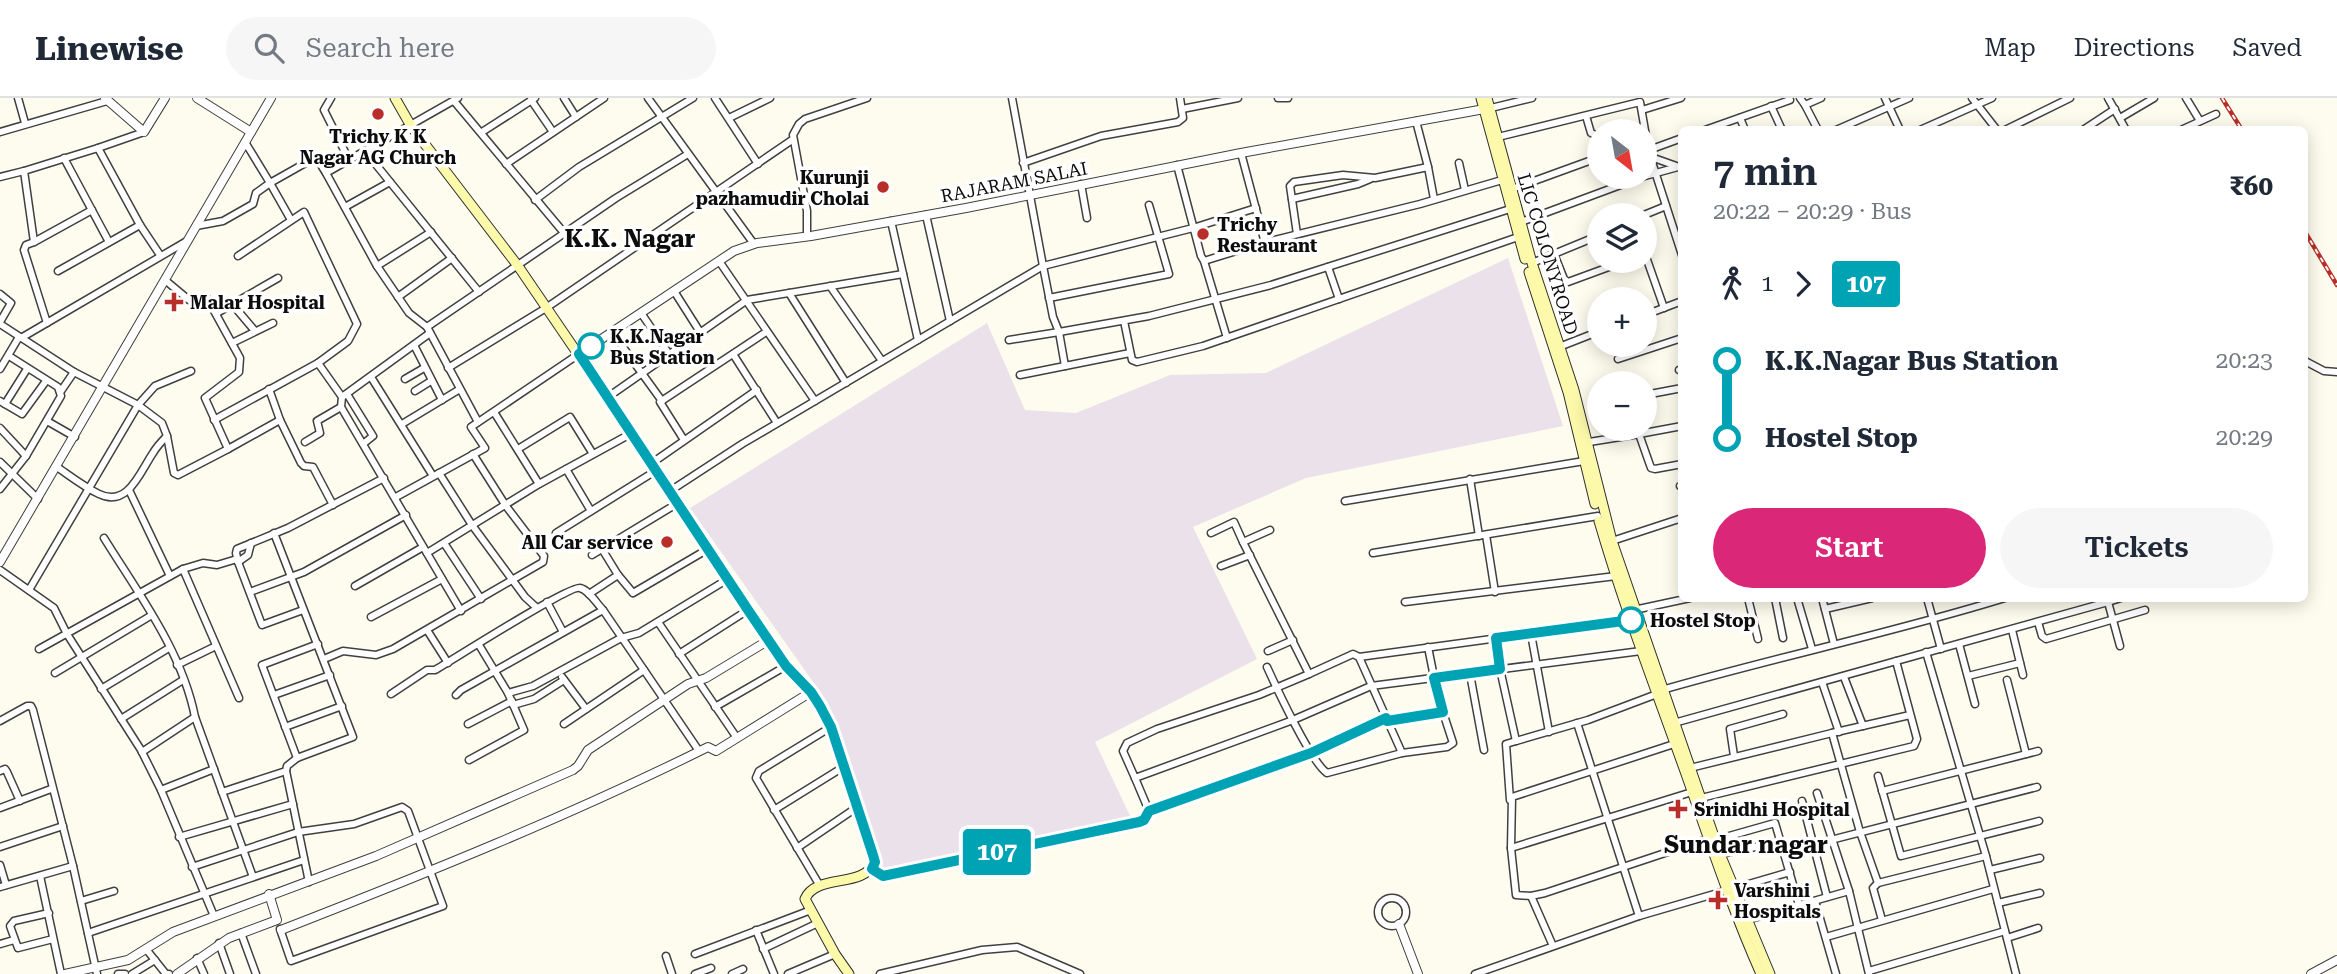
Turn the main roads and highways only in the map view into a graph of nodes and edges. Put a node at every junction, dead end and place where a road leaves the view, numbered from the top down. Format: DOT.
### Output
graph roads {
  1 [pos="395,98"];
  2 [pos="1481,98"];
  3 [pos="1487,105"];
  4 [pos="1520,230"];
  5 [pos="1557,348"];
  6 [pos="1583,443"];
  7 [pos="1601,519"];
  8 [pos="1631,614"];
  9 [pos="1659,692"];
  10 [pos="1674,738"];
  11 [pos="1696,795"];
  12 [pos="1711,839"];
  13 [pos="1730,888"];
  14 [pos="849,974"];
  15 [pos="1761,974"];
  16 [pos="1770,974"];
  1 -- 14 [label="main road"];
  2 -- 3 [label="main road"];
  3 -- 4 [label="main road, LIC COLONYROAD"];
  3 -- 4 [label="main road"];
  4 -- 5 [label="main road"];
  4 -- 5 [label="main road, LIC COLONYROAD"];
  5 -- 6 [label="main road, LIC COLONYROAD"];
  6 -- 7 [label="main road, LIC COLONYROAD"];
  6 -- 7 [label="main road"];
  7 -- 8 [label="main road"];
  7 -- 8 [label="main road, LIC COLONYROAD"];
  8 -- 9 [label="main road, LIC COLONYROAD"];
  8 -- 9 [label="main road, LIC COLONYROAD"];
  9 -- 10 [label="main road, LIC COLONYROAD"];
  9 -- 10 [label="main road, LIC COLONYROAD"];
  10 -- 11 [label="main road, LIC COLONYROAD"];
  10 -- 11 [label="main road, LIC COLONYROAD"];
  11 -- 12 [label="main road, LIC COLONYROAD"];
  12 -- 13 [label="main road, LIC COLONYROAD"];
  12 -- 13 [label="main road, LIC COLONYROAD"];
  13 -- 15 [label="main road, LIC COLONYROAD"];
  13 -- 16 [label="main road, LIC COLONYROAD"];
}
